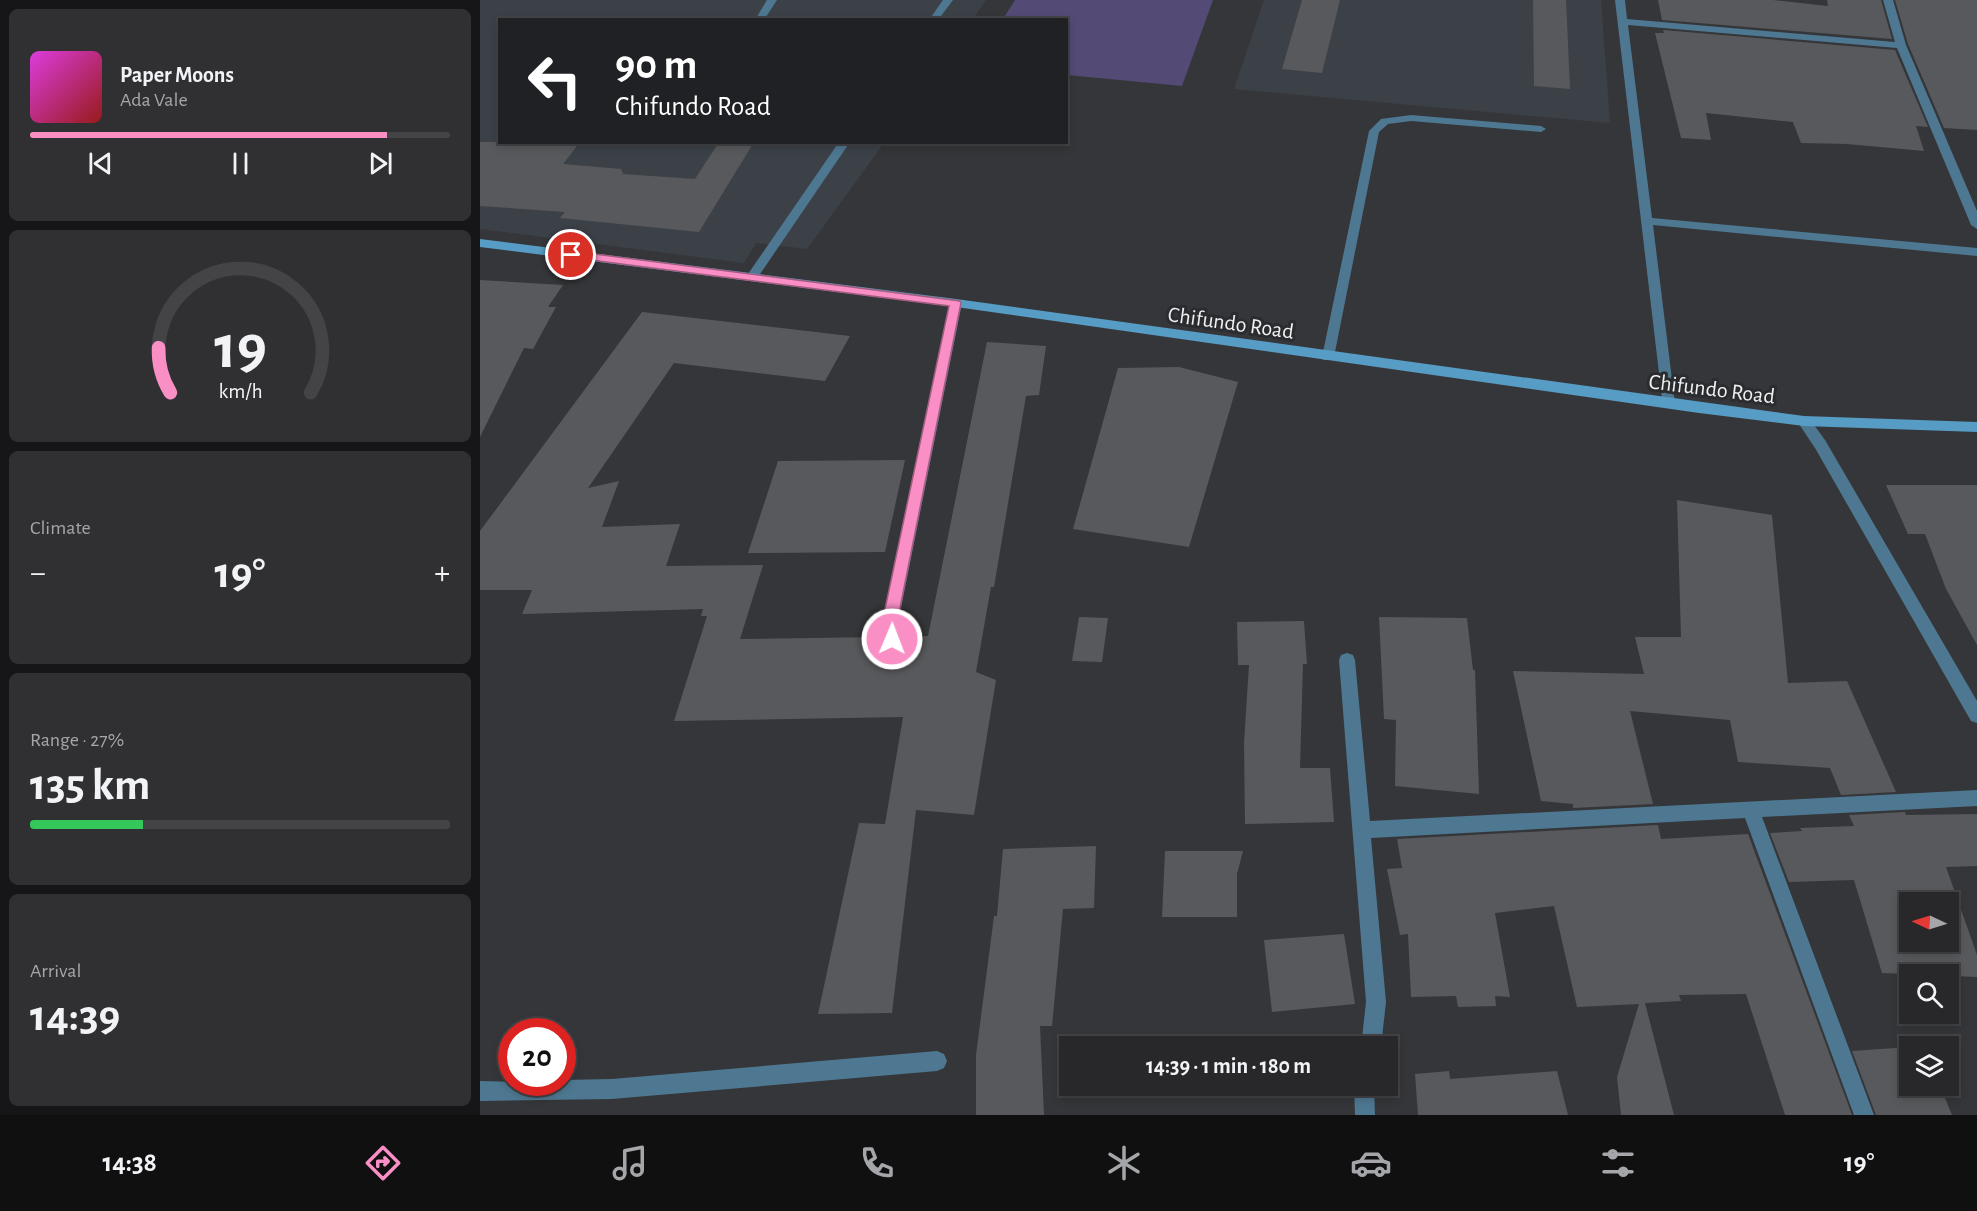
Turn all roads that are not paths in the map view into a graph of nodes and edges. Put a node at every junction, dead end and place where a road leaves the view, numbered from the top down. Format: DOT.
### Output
graph roads {
  1 [pos="772,0"];
  2 [pos="948,0"];
  3 [pos="1620,0"];
  4 [pos="1888,0"];
  5 [pos="760,18"];
  6 [pos="934,18"];
  7 [pos="1623,22"];
  8 [pos="1902,45"];
  9 [pos="1541,129"];
  10 [pos="844,144"];
  11 [pos="1647,221"];
  12 [pos="1977,225"];
  13 [pos="480,243"];
  14 [pos="1977,252"];
  15 [pos="752,277"];
  16 [pos="956,303"];
  17 [pos="1328,357"];
  18 [pos="1668,404"];
  19 [pos="1804,421"];
  20 [pos="1977,427"];
  21 [pos="892,639"];
  22 [pos="1347,660"];
  23 [pos="1977,716"];
  24 [pos="1977,798"];
  25 [pos="1751,810"];
  26 [pos="1363,830"];
  27 [pos="1372,1036"];
  28 [pos="937,1061"];
  29 [pos="480,1092"];
  30 [pos="1364,1096"];
  31 [pos="1365,1115"];
  32 [pos="1864,1115"];
  1 -- 5 [label="street"];
  2 -- 6 [label="street"];
  3 -- 7 [label="street"];
  4 -- 8 [label="street"];
  7 -- 8 [label="street"];
  7 -- 11 [label="street"];
  8 -- 12 [label="street"];
  9 -- 17 [label="street"];
  10 -- 15 [label="street"];
  11 -- 14 [label="street"];
  11 -- 18 [label="street"];
  13 -- 15 [label="street, Chifundo Road"];
  15 -- 16 [label="street, Chifundo Road"];
  16 -- 17 [label="street, Chifundo Road"];
  16 -- 21 [label="street"];
  17 -- 18 [label="street, Chifundo Road"];
  18 -- 19 [label="street, Chifundo Road"];
  19 -- 20 [label="street, Chifundo Road"];
  19 -- 23 [label="street"];
  22 -- 26 [label="street"];
  24 -- 25 [label="street"];
  25 -- 26 [label="street"];
  25 -- 32 [label="street"];
  26 -- 27 [label="street"];
  28 -- 29 [label="street"];
  30 -- 31 [label="street"];
}
